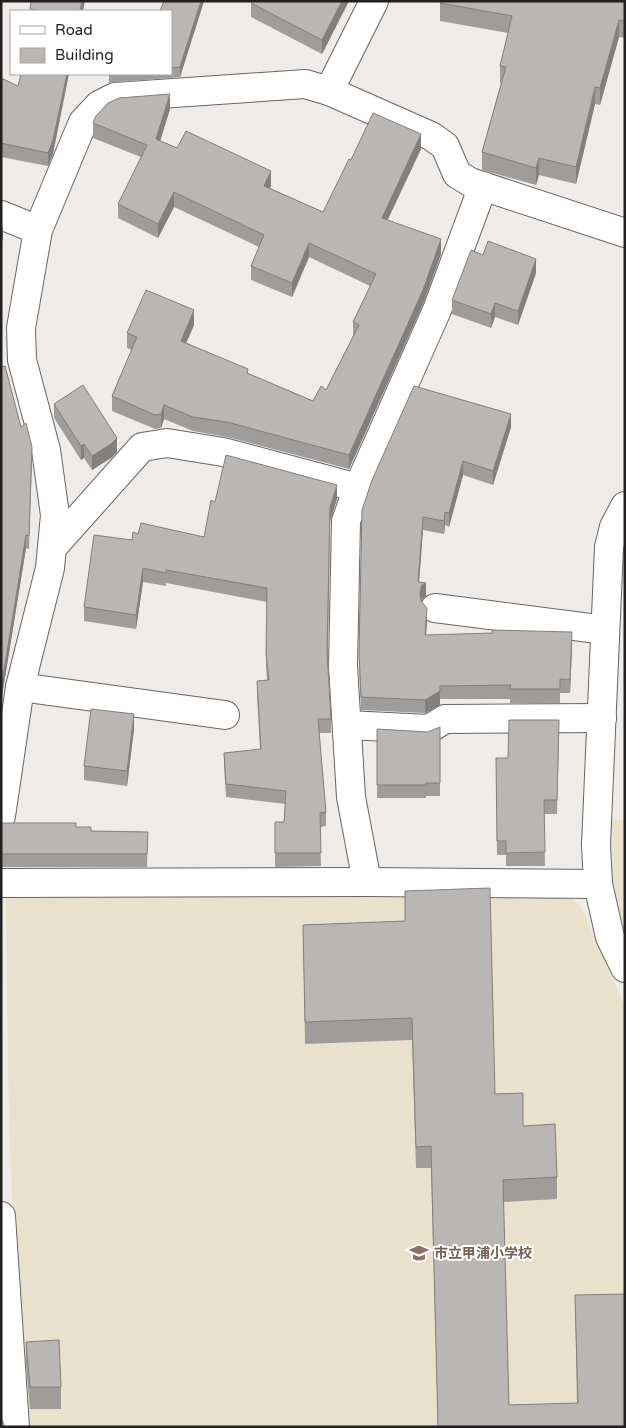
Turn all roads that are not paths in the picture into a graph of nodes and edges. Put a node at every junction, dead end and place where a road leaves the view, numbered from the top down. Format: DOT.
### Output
graph roads {
  1 [pos="374,1"];
  2 [pos="330,91"];
  3 [pos="483,186"];
  4 [pos="1,215"];
  5 [pos="38,230"];
  6 [pos="625,233"];
  7 [pos="11,339"];
  8 [pos="358,488"];
  9 [pos="625,506"];
  10 [pos="52,548"];
  11 [pos="435,608"];
  12 [pos="605,630"];
  13 [pos="20,687"];
  14 [pos="226,715"];
  15 [pos="602,718"];
  16 [pos="347,724"];
  17 [pos="3,786"];
  18 [pos="1,816"];
  19 [pos="367,882"];
  20 [pos="1,883"];
  21 [pos="598,884"];
  22 [pos="625,968"];
  23 [pos="1,1216"];
  24 [pos="15,1427"];
  1 -- 2 [label="street"];
  2 -- 3 [label="street"];
  2 -- 5 [label="street"];
  3 -- 6 [label="street"];
  3 -- 8 [label="street"];
  4 -- 5 [label="street"];
  5 -- 7 [label="street"];
  7 -- 10 [label="street"];
  8 -- 10 [label="street"];
  8 -- 16 [label="street"];
  9 -- 12 [label="street"];
  10 -- 13 [label="street"];
  11 -- 12 [label="street"];
  12 -- 15 [label="street"];
  13 -- 14 [label="street"];
  13 -- 17 [label="street"];
  15 -- 16 [label="street"];
  15 -- 21 [label="street"];
  16 -- 19 [label="street"];
  17 -- 18 [label="street"];
  19 -- 20 [label="street"];
  19 -- 21 [label="street"];
  21 -- 22 [label="street"];
  23 -- 24 [label="street"];
}
